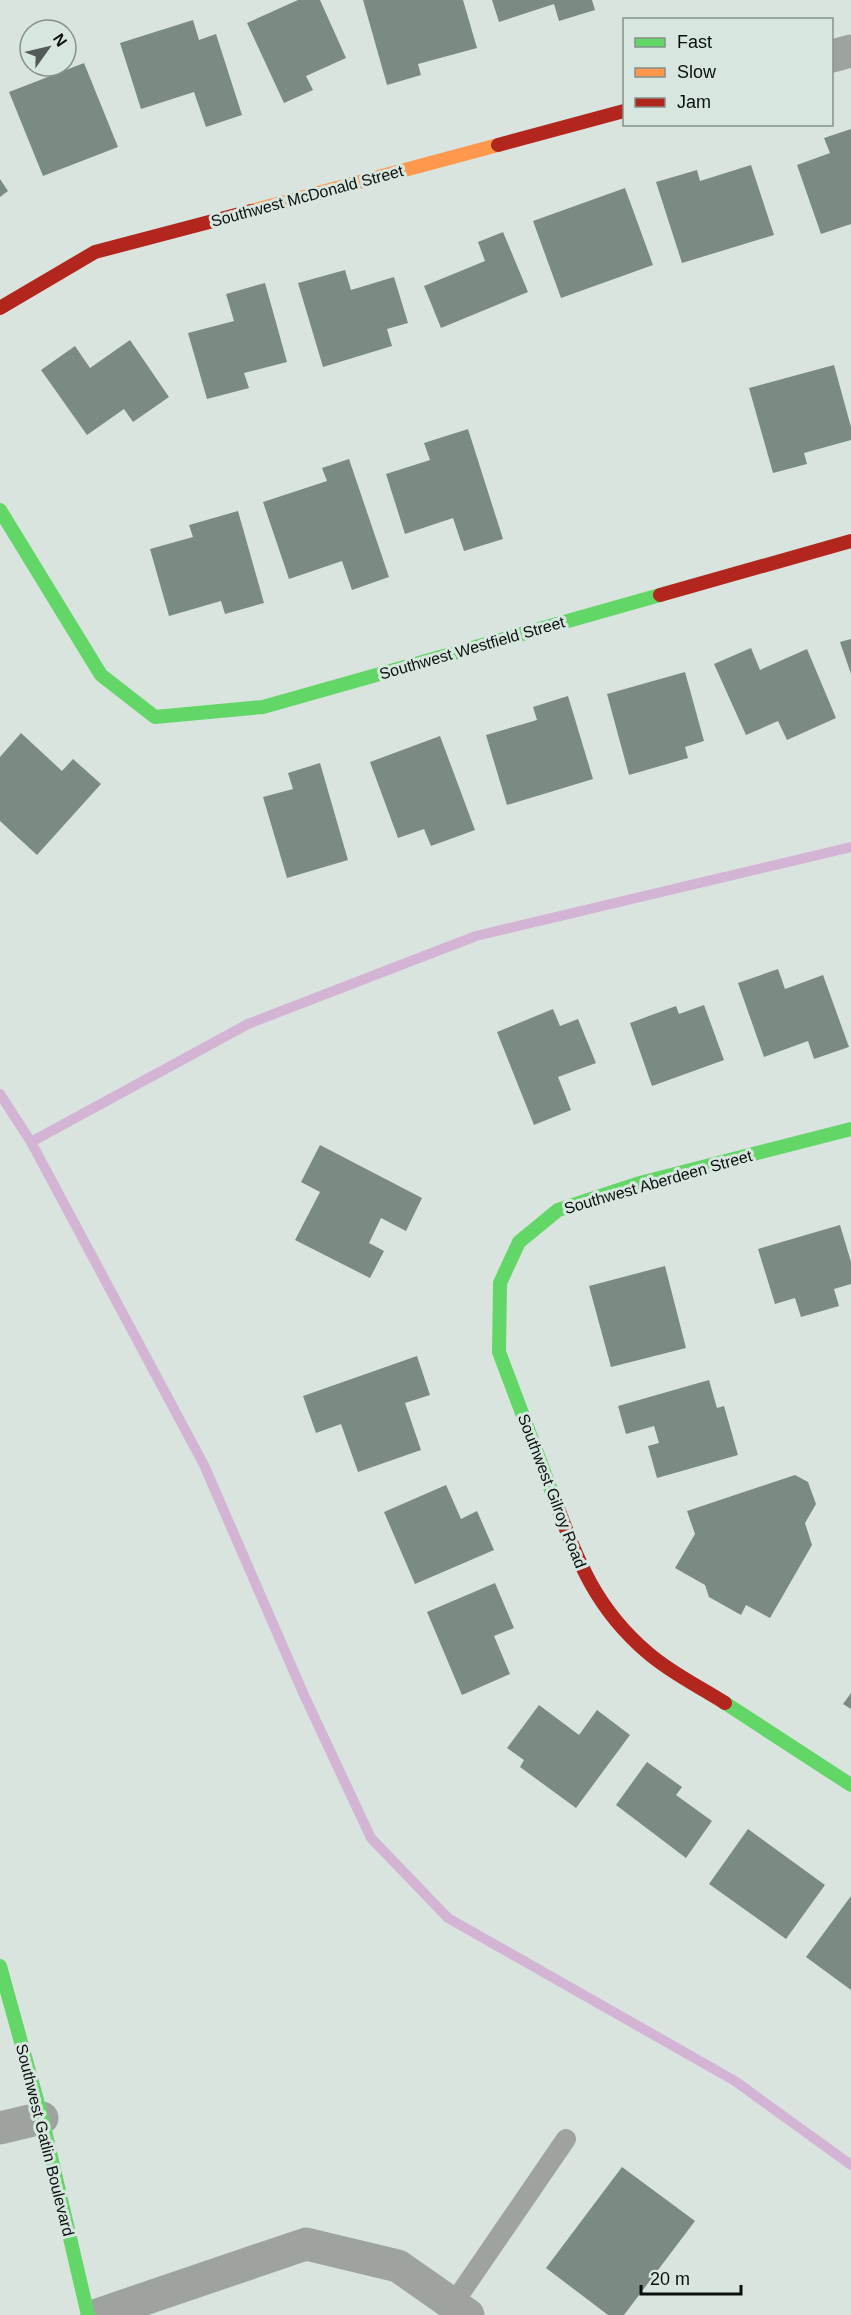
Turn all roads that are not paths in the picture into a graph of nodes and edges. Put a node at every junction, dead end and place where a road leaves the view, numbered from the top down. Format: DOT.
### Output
graph roads {
  1 [pos="851,51"];
  2 [pos="833,56"];
  3 [pos="623,111"];
  4 [pos="0,308"];
  5 [pos="0,510"];
  6 [pos="851,541"];
  7 [pos="851,1129"];
  8 [pos="500,1283"];
  9 [pos="851,1785"];
  10 [pos="0,1966"];
  11 [pos="42,2118"];
  12 [pos="0,2128"];
  13 [pos="566,2139"];
  14 [pos="460,2310"];
  15 [pos="88,2315"];
  16 [pos="97,2315"];
  1 -- 2 [label="street"];
  3 -- 4 [label="street, Southwest McDonald Street"];
  5 -- 6 [label="street, Southwest Westfield Street"];
  7 -- 8 [label="street, Southwest Aberdeen Street"];
  8 -- 9 [label="street, Southwest Gilroy Road"];
  10 -- 11 [label="street, Southwest Gatlin Boulevard"];
  11 -- 12 [label="street"];
  11 -- 15 [label="street, Southwest Gatlin Boulevard"];
  13 -- 14 [label="lane"];
  14 -- 16 [label="street"];
}
